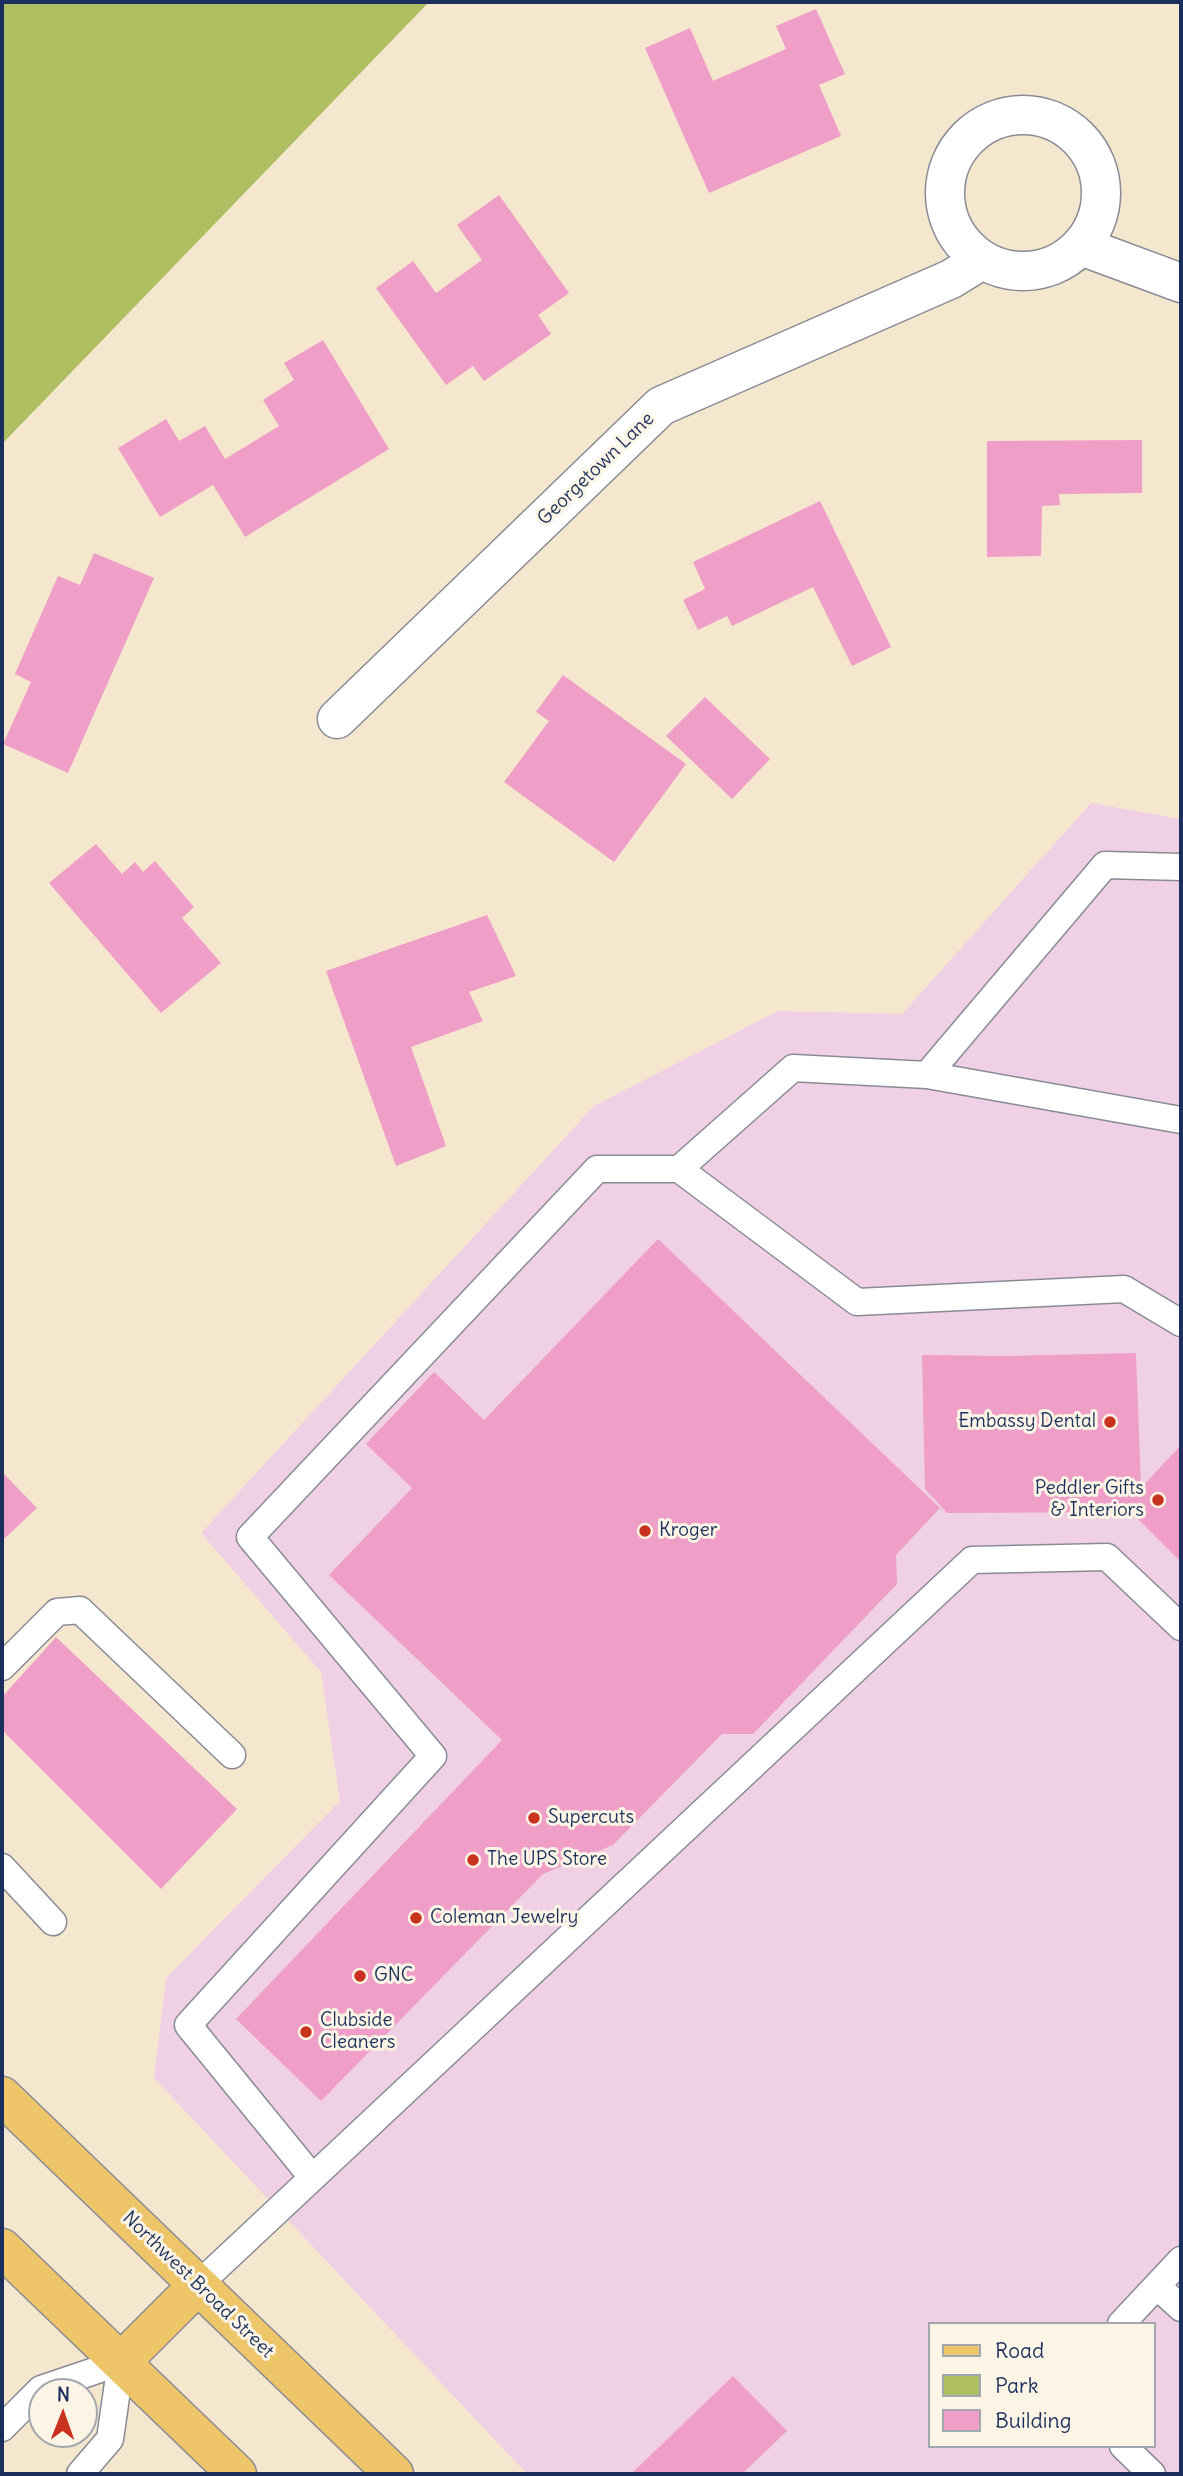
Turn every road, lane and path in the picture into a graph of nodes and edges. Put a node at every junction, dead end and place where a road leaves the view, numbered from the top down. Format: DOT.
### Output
graph roads {
  1 [pos="1081,246"];
  2 [pos="982,260"];
  3 [pos="1181,283"];
  4 [pos="337,719"];
  5 [pos="1181,867"];
  6 [pos="927,1075"];
  7 [pos="1181,1120"];
  8 [pos="679,1169"];
  9 [pos="1181,1323"];
  10 [pos="1181,1627"];
  11 [pos="2,1667"];
  12 [pos="232,1755"];
  13 [pos="2,1867"];
  14 [pos="54,1922"];
  15 [pos="2,2096"];
  16 [pos="312,2178"];
  17 [pos="2,2248"];
  18 [pos="1181,2260"];
  19 [pos="198,2285"];
  20 [pos="1157,2286"];
  21 [pos="1181,2308"];
  22 [pos="1123,2322"];
  23 [pos="121,2362"];
  24 [pos="2,2428"];
  25 [pos="1125,2448"];
  26 [pos="80,2474"];
  27 [pos="237,2474"];
  28 [pos="394,2474"];
  29 [pos="1152,2474"];
  1 -- 2 [label="street"];
  1 -- 2 [label="street"];
  1 -- 3 [label="street"];
  2 -- 4 [label="street, Georgetown Lane"];
  5 -- 6 [label="lane"];
  6 -- 7 [label="lane"];
  6 -- 8 [label="lane"];
  8 -- 9 [label="lane"];
  8 -- 16 [label="lane"];
  10 -- 16 [label="lane"];
  11 -- 12 [label="lane"];
  13 -- 14 [label="lane"];
  15 -- 19 [label="main road, Northwest Broad Street"];
  16 -- 19 [label="lane"];
  17 -- 23 [label="main road"];
  18 -- 20 [label="lane"];
  19 -- 23 [label="main road"];
  19 -- 28 [label="main road, Northwest Broad Street"];
  20 -- 21 [label="lane"];
  20 -- 22 [label="lane"];
  23 -- 24 [label="lane"];
  23 -- 26 [label="lane"];
  23 -- 27 [label="main road"];
  25 -- 29 [label="lane"];
}
